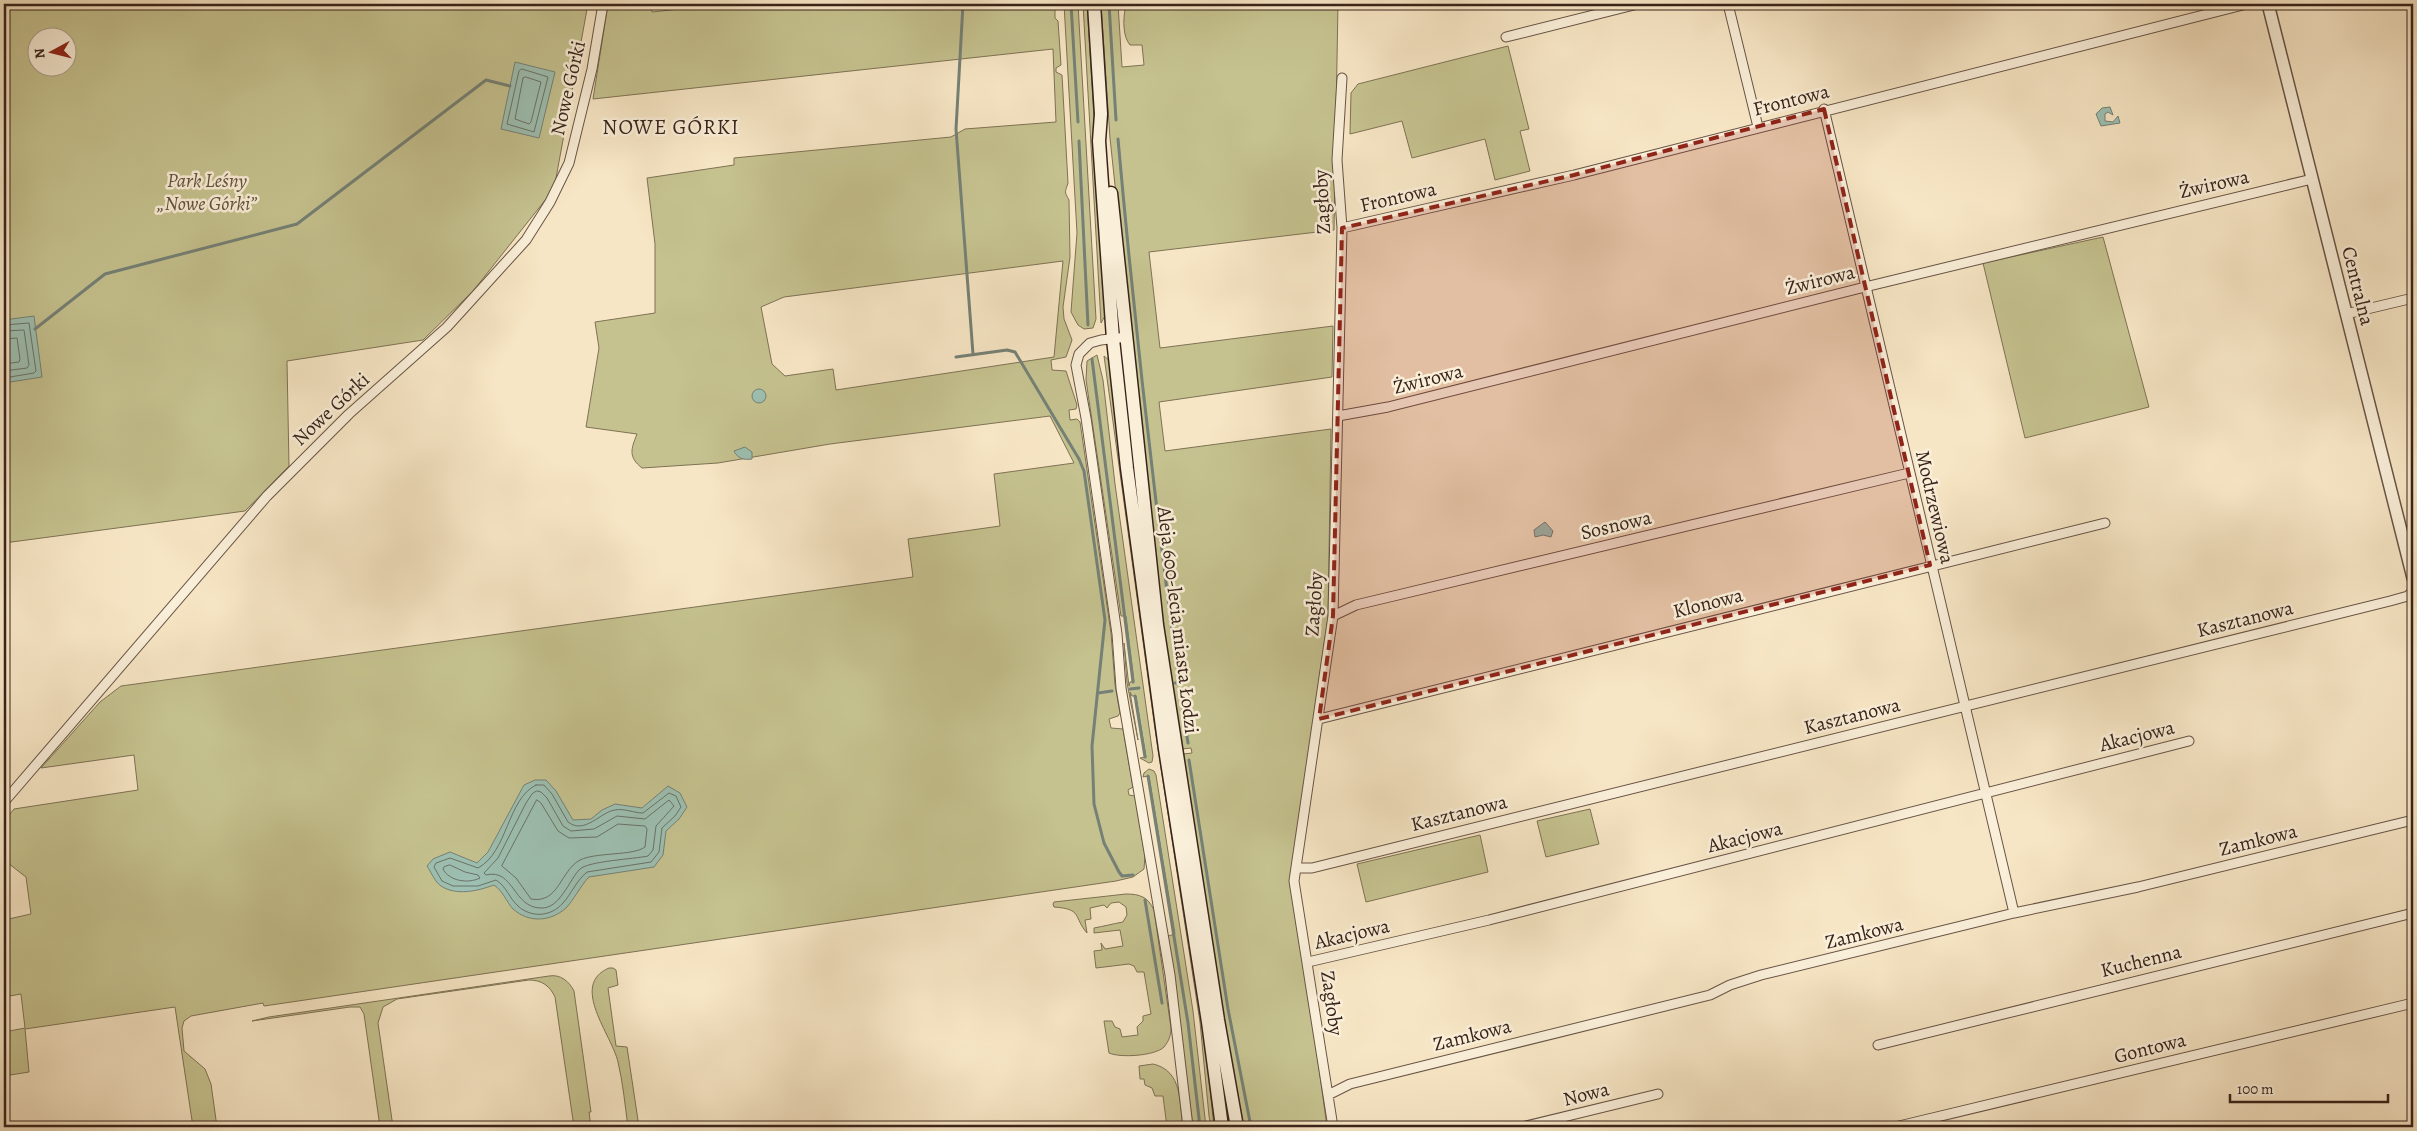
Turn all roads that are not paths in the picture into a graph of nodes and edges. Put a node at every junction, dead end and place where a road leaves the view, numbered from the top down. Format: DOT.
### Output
graph roads {
  1 [pos="603,4"];
  2 [pos="1094,4"];
  3 [pos="1638,4"];
  4 [pos="1728,4"];
  5 [pos="2247,4"];
  6 [pos="2268,4"];
  7 [pos="1506,37"];
  8 [pos="1342,78"];
  9 [pos="1824,110"];
  10 [pos="1101,114"];
  11 [pos="1758,127"];
  12 [pos="2312,179"];
  13 [pos="1342,228"];
  14 [pos="1864,287"];
  15 [pos="2413,298"];
  16 [pos="2346,314"];
  17 [pos="1127,338"];
  18 [pos="1113,339"];
  19 [pos="1338,416"];
  20 [pos="1909,473"];
  21 [pos="2105,523"];
  22 [pos="1930,565"];
  23 [pos="2413,578"];
  24 [pos="2413,591"];
  25 [pos="1333,616"];
  26 [pos="1964,707"];
  27 [pos="1319,719"];
  28 [pos="2189,741"];
  29 [pos="1985,793"];
  30 [pos="4,802"];
  31 [pos="2413,820"];
  32 [pos="1297,868"];
  33 [pos="2014,913"];
  34 [pos="2413,913"];
  35 [pos="1308,962"];
  36 [pos="2413,1003"];
  37 [pos="1878,1046"];
  38 [pos="1658,1094"];
  39 [pos="1328,1095"];
  40 [pos="1188,1127"];
  41 [pos="1222,1127"];
  42 [pos="1237,1127"];
  43 [pos="1333,1127"];
  44 [pos="1522,1127"];
  45 [pos="1895,1127"];
  1 -- 30 [label="street, Nowe Górki"];
  2 -- 10 [label="main road, Aleja 600-lecia miasta Łodzi"];
  3 -- 7 [label="street"];
  4 -- 11 [label="street"];
  5 -- 9 [label="street, Frontowa"];
  6 -- 12 [label="street, Centralna"];
  8 -- 13 [label="street, Zagłoby"];
  9 -- 11 [label="street, Frontowa"];
  9 -- 14 [label="street, Modrzewiowa"];
  10 -- 17 [label="main road, Aleja 600-lecia miasta Łodzi"];
  10 -- 18 [label="main road, Aleja 600-lecia miasta Łodzi"];
  11 -- 13 [label="street, Frontowa"];
  12 -- 14 [label="street, Żwirowa"];
  12 -- 16 [label="street, Centralna"];
  13 -- 19 [label="street, Zagłoby"];
  14 -- 19 [label="street, Żwirowa"];
  14 -- 20 [label="street, Modrzewiowa"];
  15 -- 16 [label="street"];
  16 -- 23 [label="street, Centralna"];
  17 -- 18 [label="street"];
  17 -- 42 [label="main road, Aleja 600-lecia miasta Łodzi"];
  18 -- 40 [label="street"];
  18 -- 41 [label="main road, Aleja 600-lecia miasta Łodzi"];
  19 -- 25 [label="street, Zagłoby"];
  20 -- 22 [label="street, Modrzewiowa"];
  20 -- 25 [label="street, Sosnowa"];
  21 -- 22 [label="street, Klonowa"];
  22 -- 26 [label="street, Modrzewiowa"];
  22 -- 27 [label="street, Klonowa"];
  24 -- 26 [label="street, Kasztanowa"];
  25 -- 27 [label="street, Zagłoby"];
  26 -- 29 [label="street, Modrzewiowa"];
  26 -- 32 [label="street, Kasztanowa"];
  27 -- 32 [label="street, Zagłoby"];
  28 -- 29 [label="street, Akacjowa"];
  29 -- 33 [label="street, Modrzewiowa"];
  29 -- 35 [label="street, Akacjowa"];
  31 -- 33 [label="street, Zamkowa"];
  32 -- 35 [label="street, Zagłoby"];
  33 -- 39 [label="street, Zamkowa"];
  34 -- 37 [label="street, Kuchenna"];
  35 -- 39 [label="street, Zagłoby"];
  36 -- 45 [label="street, Gontowa"];
  38 -- 44 [label="street, Nowa"];
  39 -- 43 [label="street, Zagłoby"];
}
